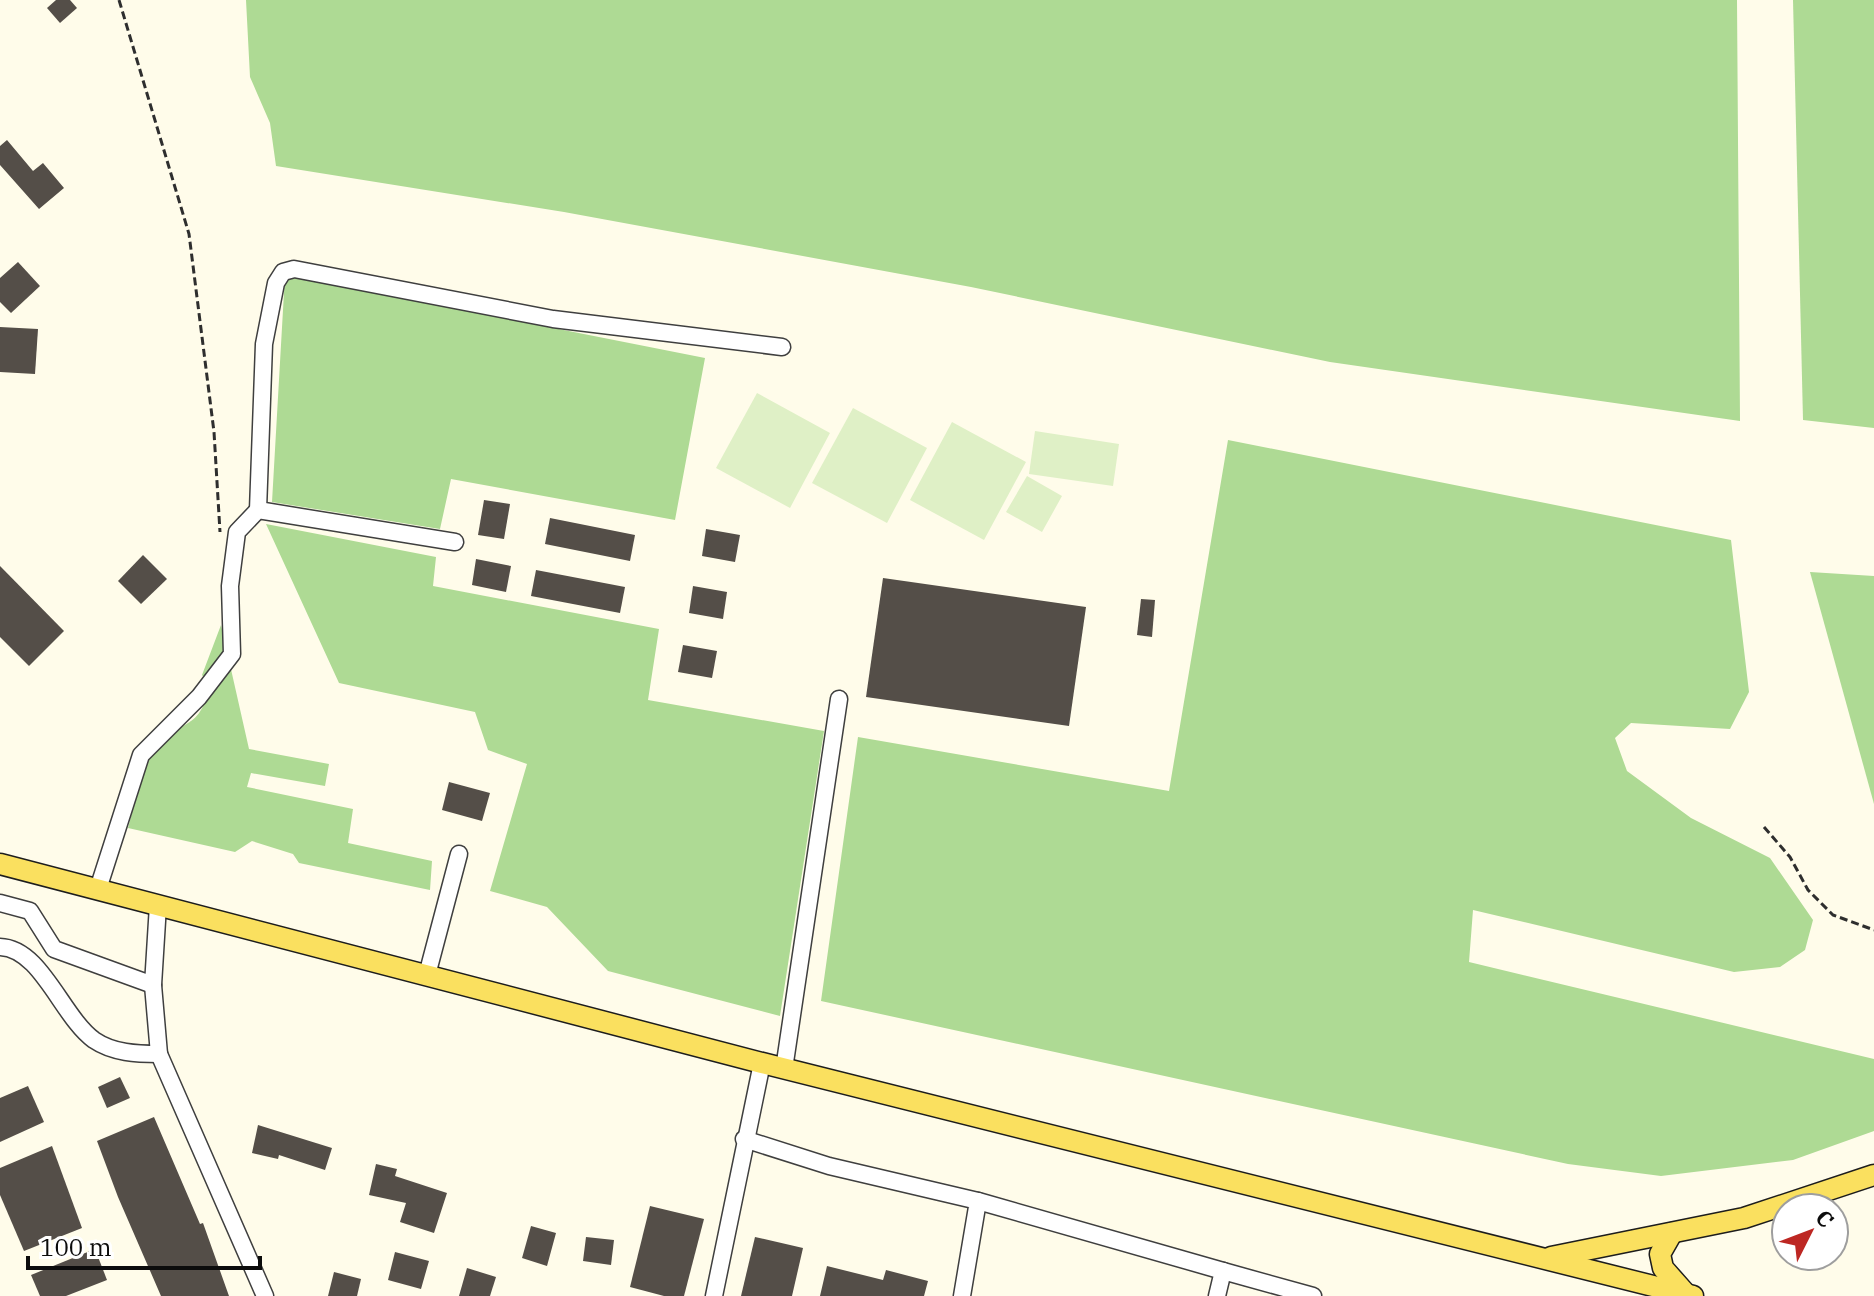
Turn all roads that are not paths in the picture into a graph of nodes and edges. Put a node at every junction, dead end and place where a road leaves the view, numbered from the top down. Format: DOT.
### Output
graph roads {
  1 [pos="782,347"];
  2 [pos="258,510"];
  3 [pos="455,542"];
  4 [pos="839,699"];
  5 [pos="459,854"];
  6 [pos="0,864"];
  7 [pos="98,889"];
  8 [pos="0,903"];
  9 [pos="158,905"];
  10 [pos="0,947"];
  11 [pos="427,975"];
  12 [pos="153,985"];
  13 [pos="159,1054"];
  14 [pos="762,1063"];
  15 [pos="784,1069"];
  16 [pos="744,1139"];
  17 [pos="1874,1175"];
  18 [pos="978,1201"];
  19 [pos="1672,1233"];
  20 [pos="1543,1259"];
  21 [pos="1223,1271"];
  22 [pos="1689,1295"];
  23 [pos="265,1296"];
  24 [pos="714,1296"];
  25 [pos="962,1296"];
  26 [pos="1217,1296"];
  27 [pos="1313,1296"];
  1 -- 2 [label="lane"];
  2 -- 3 [label="lane"];
  2 -- 7 [label="lane"];
  4 -- 15 [label="lane"];
  5 -- 11 [label="lane"];
  6 -- 7 [label="main road"];
  7 -- 9 [label="main road"];
  8 -- 12 [label="lane"];
  9 -- 11 [label="main road"];
  9 -- 12 [label="lane"];
  10 -- 13 [label="lane"];
  11 -- 14 [label="main road"];
  12 -- 13 [label="lane"];
  13 -- 23 [label="lane"];
  14 -- 15 [label="main road"];
  14 -- 16 [label="lane"];
  15 -- 20 [label="main road"];
  16 -- 18 [label="lane"];
  16 -- 24 [label="lane"];
  17 -- 19 [label="main road"];
  18 -- 21 [label="lane"];
  18 -- 25 [label="lane"];
  19 -- 20 [label="main road"];
  19 -- 22 [label="main road"];
  20 -- 22 [label="main road"];
  21 -- 26 [label="lane"];
  21 -- 27 [label="lane"];
}
